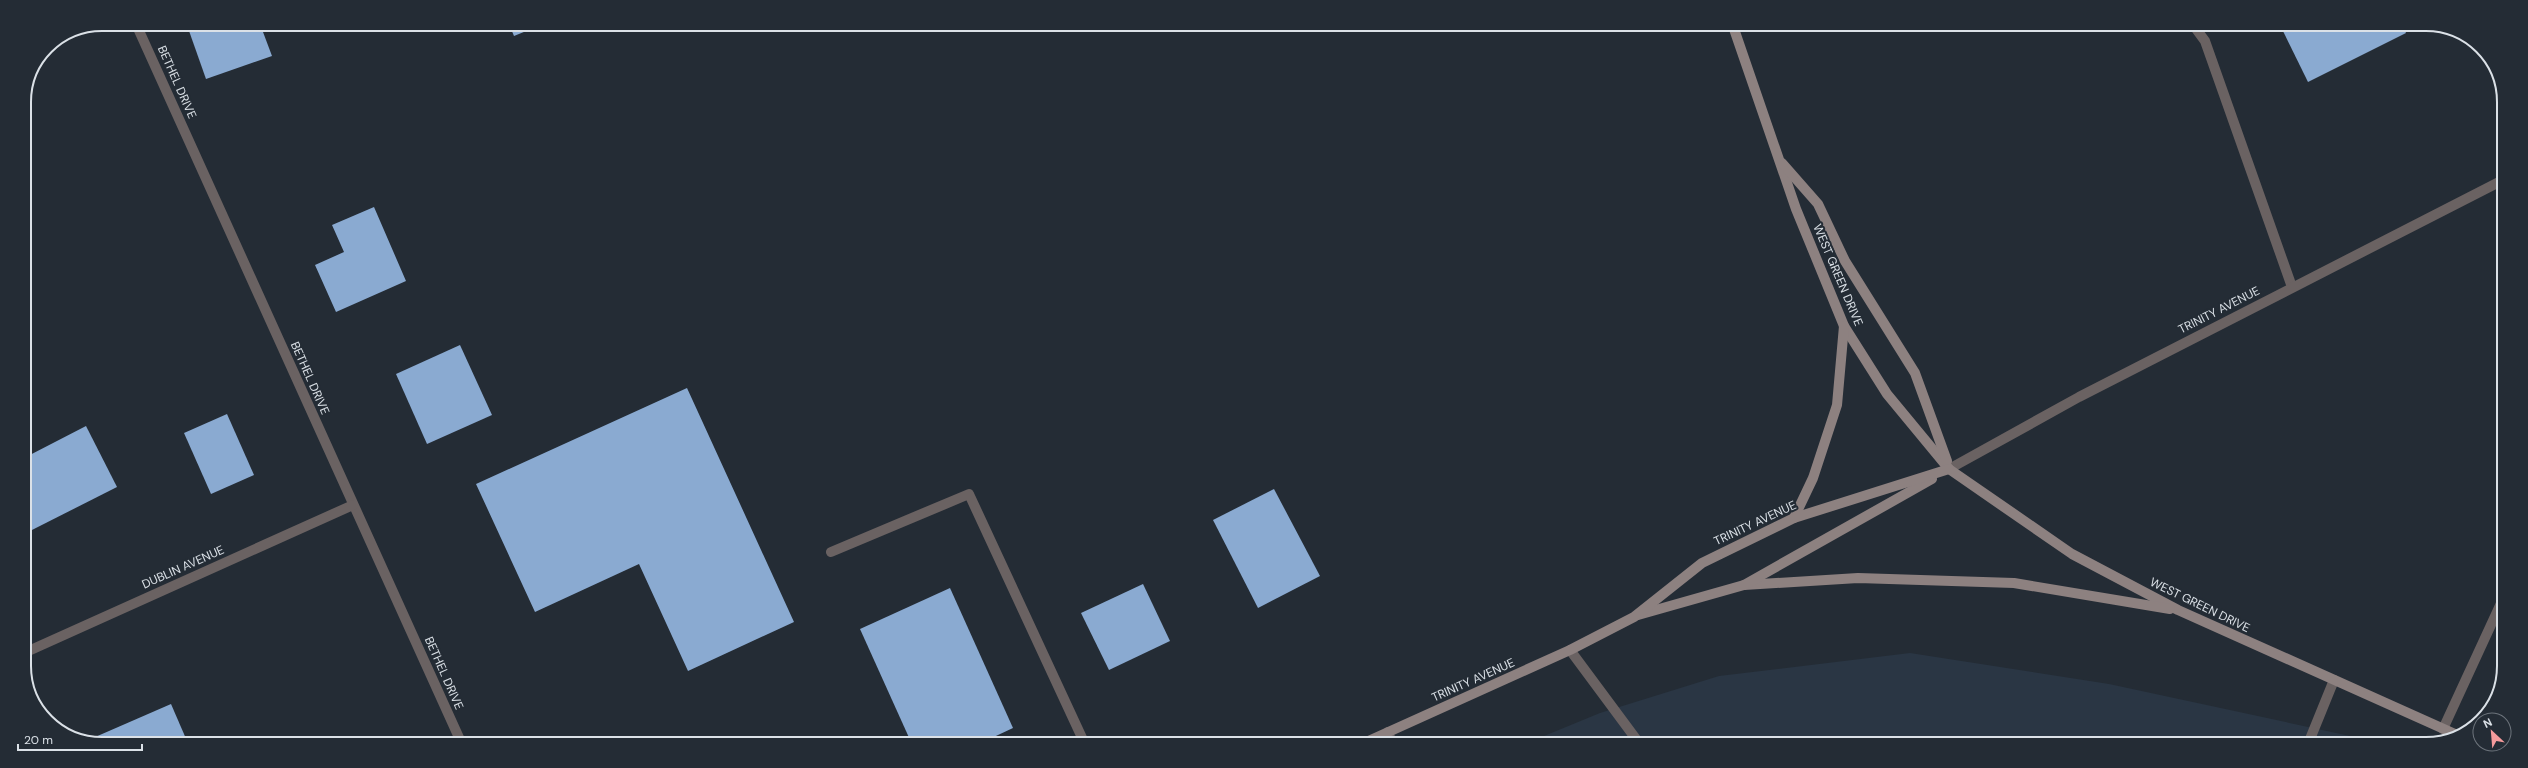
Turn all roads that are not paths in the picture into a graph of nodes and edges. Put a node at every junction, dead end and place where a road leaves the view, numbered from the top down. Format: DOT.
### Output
graph roads {
  1 [pos="139,31"];
  2 [pos="1735,31"];
  3 [pos="2198,31"];
  4 [pos="1778,158"];
  5 [pos="2497,184"];
  6 [pos="2292,286"];
  7 [pos="1844,326"];
  8 [pos="1949,469"];
  9 [pos="353,505"];
  10 [pos="1794,518"];
  11 [pos="831,552"];
  12 [pos="1744,585"];
  13 [pos="2178,610"];
  14 [pos="2497,612"];
  15 [pos="1634,617"];
  16 [pos="31,650"];
  17 [pos="1570,650"];
  18 [pos="2334,680"];
  19 [pos="2443,729"];
  20 [pos="1388,732"];
  21 [pos="2451,732"];
  22 [pos="459,737"];
  23 [pos="1082,737"];
  24 [pos="1377,737"];
  25 [pos="1390,737"];
  26 [pos="1635,737"];
  27 [pos="2311,737"];
  1 -- 9 [label="street, BETHEL DRIVE"];
  2 -- 4 [label="main road, WEST GREEN DRIVE"];
  3 -- 6 [label="street"];
  4 -- 7 [label="main road, WEST GREEN DRIVE"];
  4 -- 8 [label="main road, WEST GREEN DRIVE"];
  5 -- 6 [label="street, TRINITY AVENUE"];
  6 -- 8 [label="street, TRINITY AVENUE"];
  7 -- 8 [label="main road, WEST GREEN DRIVE"];
  7 -- 10 [label="main road"];
  8 -- 10 [label="main road, TRINITY AVENUE"];
  8 -- 12 [label="main road, TRINITY AVENUE"];
  8 -- 13 [label="main road, WEST GREEN DRIVE"];
  9 -- 16 [label="street, DUBLIN AVENUE"];
  9 -- 22 [label="street, BETHEL DRIVE"];
  10 -- 15 [label="main road, TRINITY AVENUE"];
  11 -- 23 [label="street"];
  12 -- 13 [label="main road"];
  12 -- 15 [label="main road, TRINITY AVENUE"];
  13 -- 18 [label="main road, WEST GREEN DRIVE"];
  14 -- 19 [label="street"];
  15 -- 17 [label="main road, TRINITY AVENUE"];
  17 -- 20 [label="main road, TRINITY AVENUE"];
  17 -- 26 [label="street"];
  18 -- 19 [label="main road, WEST GREEN DRIVE"];
  18 -- 27 [label="street"];
  19 -- 21 [label="main road, WEST GREEN DRIVE"];
  20 -- 24 [label="main road, TRINITY AVENUE"];
  20 -- 25 [label="street"];
}
